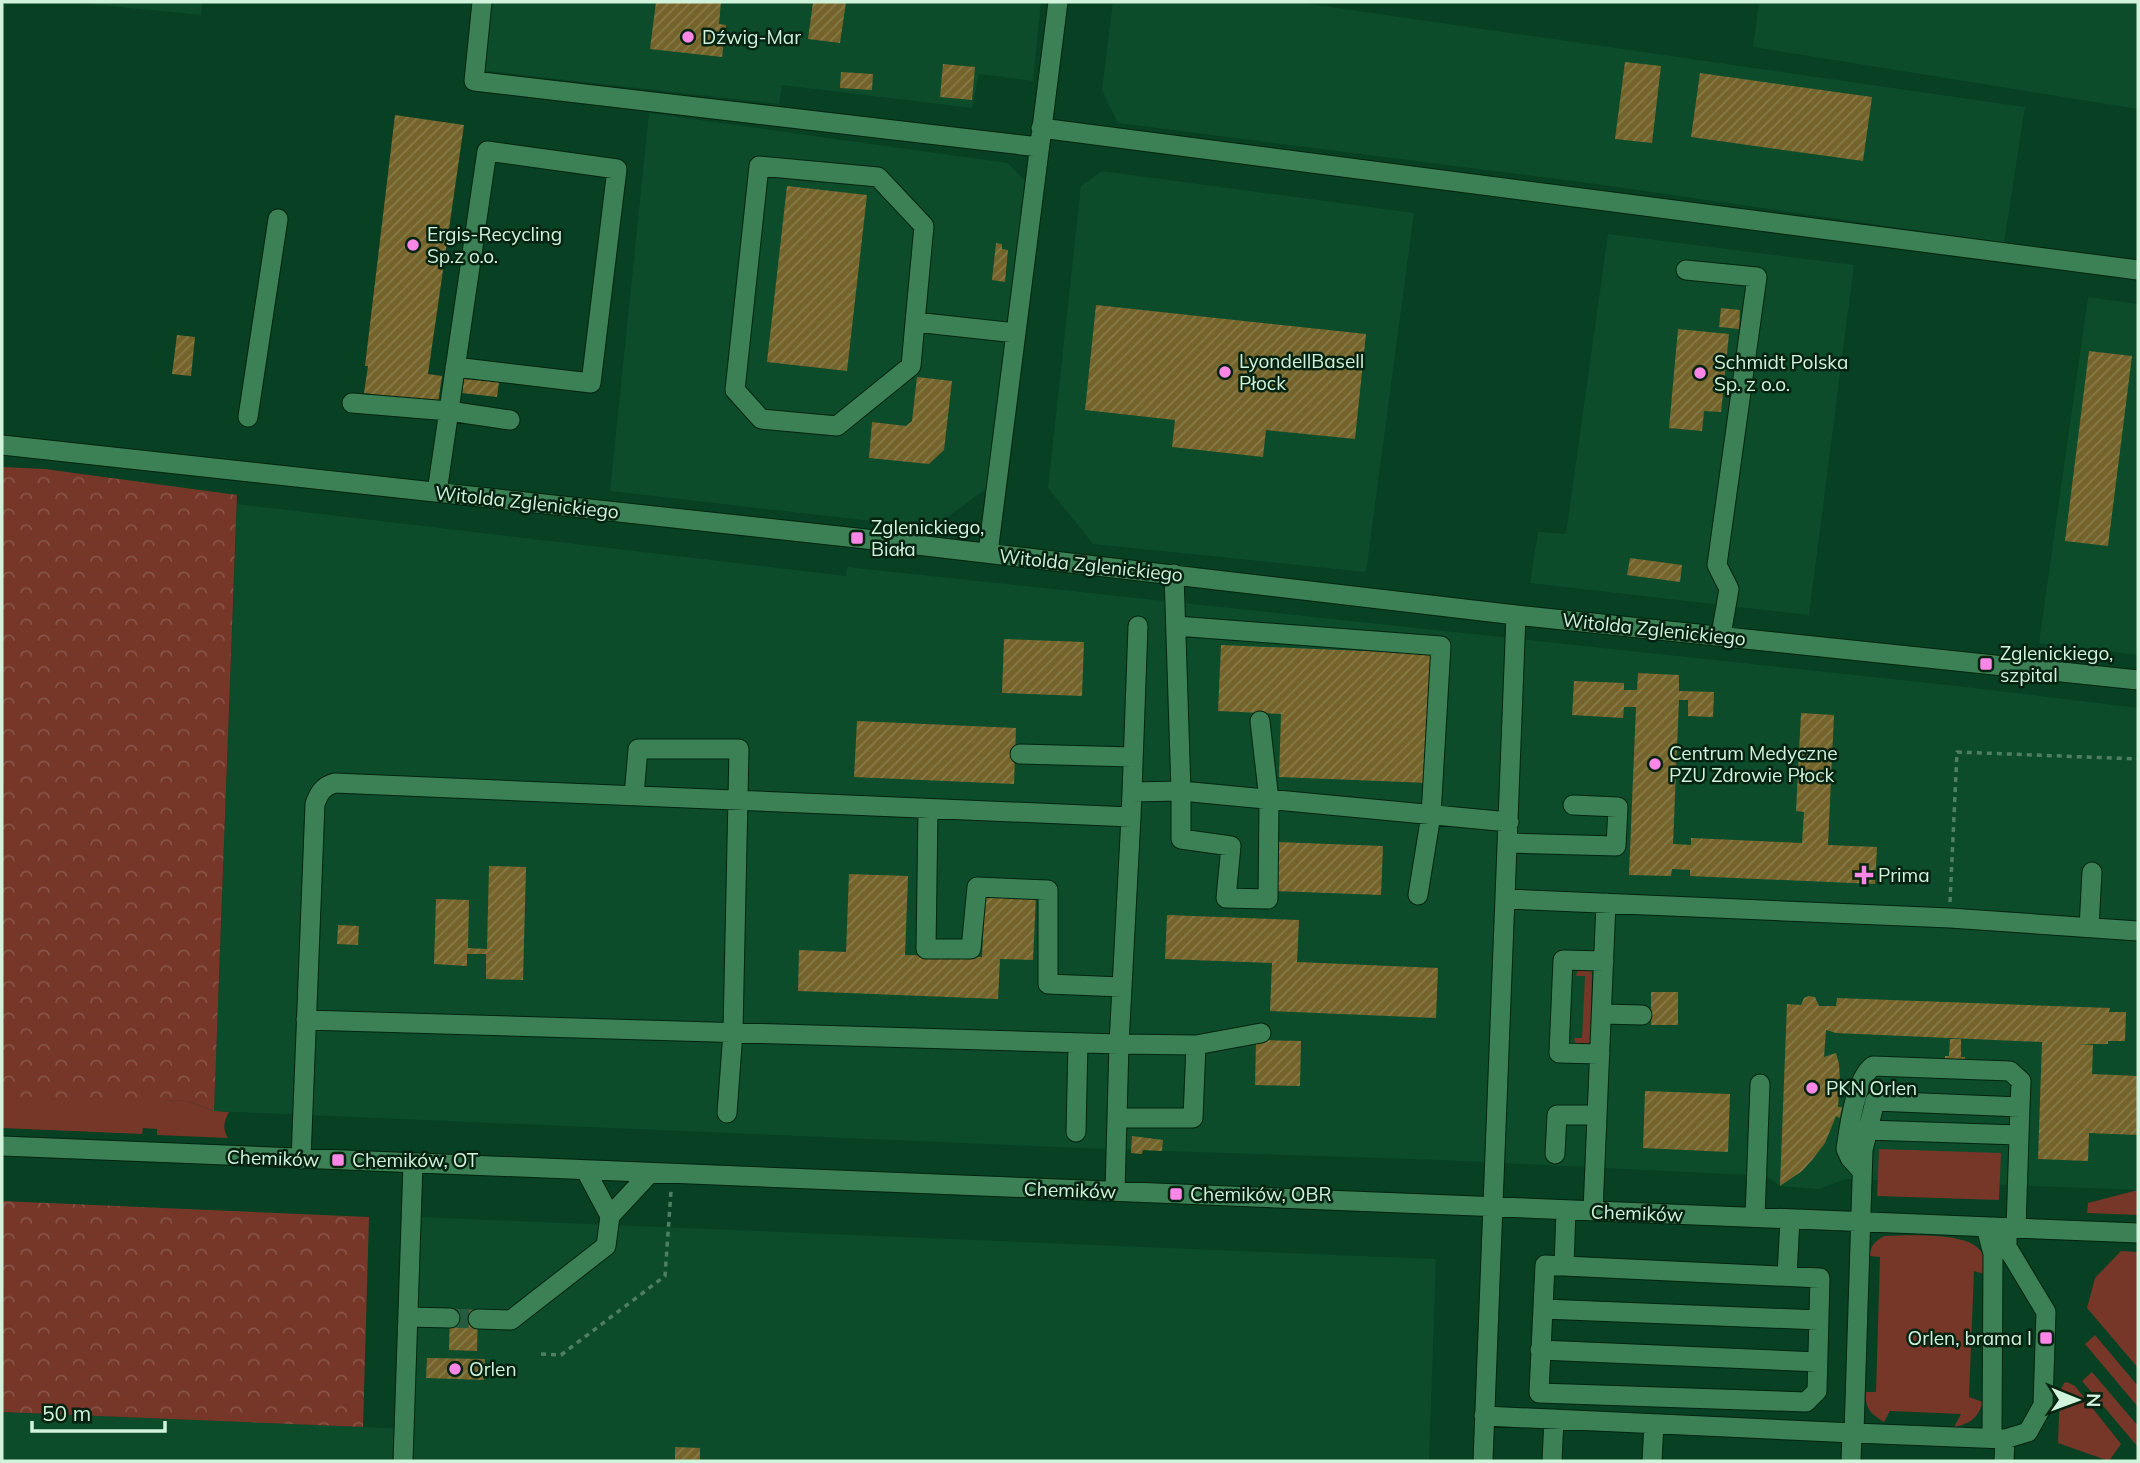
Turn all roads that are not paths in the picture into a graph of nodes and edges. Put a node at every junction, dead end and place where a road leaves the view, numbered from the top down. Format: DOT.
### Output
graph roads {
  1 [pos="482,2"];
  2 [pos="1058,2"];
  3 [pos="1040,138"];
  4 [pos="278,219"];
  5 [pos="1686,270"];
  6 [pos="2138,270"];
  7 [pos="915,322"];
  8 [pos="1016,333"];
  9 [pos="455,367"];
  10 [pos="352,403"];
  11 [pos="449,411"];
  12 [pos="248,416"];
  13 [pos="510,420"];
  14 [pos="2,445"];
  15 [pos="437,492"];
  16 [pos="988,553"];
  17 [pos="1174,574"];
  18 [pos="1516,615"];
  19 [pos="1138,626"];
  20 [pos="1176,626"];
  21 [pos="1721,635"];
  22 [pos="2138,680"];
  23 [pos="1260,721"];
  24 [pos="1020,754"];
  25 [pos="1133,757"];
  26 [pos="1181,791"];
  27 [pos="1132,792"];
  28 [pos="634,796"];
  29 [pos="737,800"];
  30 [pos="1269,800"];
  31 [pos="1573,805"];
  32 [pos="928,809"];
  33 [pos="1431,815"];
  34 [pos="1131,817"];
  35 [pos="1509,822"];
  36 [pos="1508,843"];
  37 [pos="2092,873"];
  38 [pos="1418,895"];
  39 [pos="1506,899"];
  40 [pos="1606,904"];
  41 [pos="2089,928"];
  42 [pos="2138,930"];
  43 [pos="1604,961"];
  44 [pos="1122,987"];
  45 [pos="1602,1014"];
  46 [pos="1642,1014"];
  47 [pos="306,1020"];
  48 [pos="733,1032"];
  49 [pos="1261,1033"];
  50 [pos="1078,1042"];
  51 [pos="1119,1044"];
  52 [pos="1196,1045"];
  53 [pos="1600,1054"];
  54 [pos="1760,1084"];
  55 [pos="2020,1107"];
  56 [pos="727,1113"];
  57 [pos="1597,1115"];
  58 [pos="1117,1118"];
  59 [pos="1867,1130"];
  60 [pos="1076,1132"];
  61 [pos="2019,1135"];
  62 [pos="2,1146"];
  63 [pos="1555,1154"];
  64 [pos="301,1159"];
  65 [pos="413,1164"];
  66 [pos="586,1171"];
  67 [pos="1862,1171"];
  68 [pos="650,1173"];
  69 [pos="1115,1192"];
  70 [pos="1492,1206"];
  71 [pos="1566,1210"];
  72 [pos="1593,1211"];
  73 [pos="610,1216"];
  74 [pos="1755,1217"];
  75 [pos="1790,1219"];
  76 [pos="1861,1222"];
  77 [pos="1986,1227"];
  78 [pos="2011,1228"];
  79 [pos="2138,1233"];
  80 [pos="1564,1266"];
  81 [pos="1787,1276"];
  82 [pos="1543,1309"];
  83 [pos="408,1317"];
  84 [pos="450,1318"];
  85 [pos="478,1319"];
  86 [pos="1819,1320"];
  87 [pos="1540,1350"];
  88 [pos="1818,1362"];
  89 [pos="1539,1393"];
  90 [pos="1806,1402"];
  91 [pos="1485,1416"];
  92 [pos="1546,1419"];
  93 [pos="1654,1424"];
  94 [pos="1805,1431"];
  95 [pos="1853,1433"];
  96 [pos="1998,1438"];
  97 [pos="403,1461"];
  98 [pos="1483,1461"];
  99 [pos="1552,1461"];
  100 [pos="1652,1461"];
  101 [pos="1851,1461"];
  102 [pos="2004,1461"];
  1 -- 3 [label="street"];
  2 -- 3 [label="street"];
  3 -- 6 [label="street"];
  3 -- 8 [label="street"];
  4 -- 12 [label="street"];
  5 -- 21 [label="street"];
  7 -- 7 [label="street"];
  7 -- 8 [label="street"];
  8 -- 16 [label="street"];
  9 -- 9 [label="street"];
  9 -- 11 [label="street"];
  10 -- 11 [label="street"];
  11 -- 13 [label="street"];
  11 -- 15 [label="street"];
  14 -- 15 [label="street, Witolda Zglenickiego"];
  15 -- 16 [label="street, Witolda Zglenickiego"];
  16 -- 17 [label="street, Witolda Zglenickiego"];
  17 -- 18 [label="street, Witolda Zglenickiego"];
  17 -- 20 [label="street"];
  18 -- 21 [label="street, Witolda Zglenickiego"];
  18 -- 35 [label="street"];
  19 -- 25 [label="street"];
  20 -- 26 [label="street"];
  20 -- 33 [label="street"];
  21 -- 22 [label="street, Witolda Zglenickiego"];
  23 -- 30 [label="street"];
  24 -- 25 [label="street"];
  25 -- 27 [label="street"];
  26 -- 27 [label="street"];
  26 -- 30 [label="street"];
  26 -- 30 [label="street"];
  27 -- 34 [label="street"];
  28 -- 29 [label="street"];
  28 -- 29 [label="street"];
  28 -- 47 [label="street"];
  29 -- 32 [label="street"];
  29 -- 48 [label="street"];
  30 -- 33 [label="street"];
  31 -- 36 [label="street"];
  32 -- 34 [label="street"];
  32 -- 44 [label="street"];
  33 -- 35 [label="street"];
  33 -- 38 [label="street"];
  34 -- 44 [label="street"];
  35 -- 36 [label="street"];
  36 -- 39 [label="street"];
  37 -- 41 [label="street"];
  39 -- 40 [label="street"];
  39 -- 70 [label="street"];
  40 -- 41 [label="street"];
  40 -- 43 [label="street"];
  41 -- 42 [label="street"];
  43 -- 45 [label="street"];
  43 -- 53 [label="street"];
  44 -- 51 [label="street"];
  45 -- 46 [label="street"];
  45 -- 53 [label="street"];
  47 -- 48 [label="street"];
  47 -- 64 [label="street"];
  48 -- 50 [label="street"];
  48 -- 56 [label="street"];
  49 -- 52 [label="street"];
  50 -- 51 [label="street"];
  50 -- 60 [label="street"];
  51 -- 52 [label="street"];
  51 -- 58 [label="street"];
  52 -- 58 [label="street"];
  53 -- 57 [label="street"];
  54 -- 74 [label="street"];
  55 -- 59 [label="street"];
  55 -- 61 [label="street"];
  55 -- 67 [label="street"];
  57 -- 63 [label="street"];
  57 -- 72 [label="street"];
  58 -- 69 [label="street"];
  59 -- 61 [label="street"];
  59 -- 67 [label="street"];
  61 -- 78 [label="street"];
  62 -- 64 [label="street, Chemików"];
  64 -- 65 [label="street, Chemików"];
  65 -- 66 [label="street, Chemików"];
  65 -- 83 [label="street"];
  66 -- 68 [label="street, Chemików"];
  66 -- 73 [label="street"];
  67 -- 76 [label="street"];
  68 -- 69 [label="street, Chemików"];
  68 -- 73 [label="street"];
  69 -- 70 [label="street, Chemików"];
  70 -- 71 [label="street, Chemików"];
  70 -- 91 [label="street"];
  71 -- 72 [label="street, Chemików"];
  71 -- 80 [label="street"];
  72 -- 74 [label="street, Chemików"];
  73 -- 85 [label="street"];
  74 -- 75 [label="street, Chemików"];
  75 -- 76 [label="street, Chemików"];
  75 -- 81 [label="street"];
  76 -- 77 [label="street, Chemików"];
  76 -- 95 [label="street"];
  77 -- 78 [label="street, Chemików"];
  77 -- 96 [label="street"];
  78 -- 79 [label="street, Chemików"];
  78 -- 96 [label="street"];
  80 -- 81 [label="street"];
  80 -- 82 [label="street"];
  81 -- 86 [label="street"];
  82 -- 86 [label="street"];
  82 -- 87 [label="street"];
  83 -- 84 [label="street"];
  83 -- 97 [label="street"];
  86 -- 88 [label="street"];
  87 -- 88 [label="street"];
  87 -- 89 [label="street"];
  88 -- 90 [label="street"];
  89 -- 90 [label="street"];
  89 -- 92 [label="street"];
  90 -- 94 [label="street"];
  91 -- 92 [label="street"];
  91 -- 98 [label="street"];
  92 -- 93 [label="street"];
  92 -- 99 [label="street"];
  93 -- 94 [label="street"];
  93 -- 100 [label="street"];
  94 -- 95 [label="street"];
  95 -- 96 [label="street"];
  95 -- 101 [label="street"];
  96 -- 102 [label="street"];
}
